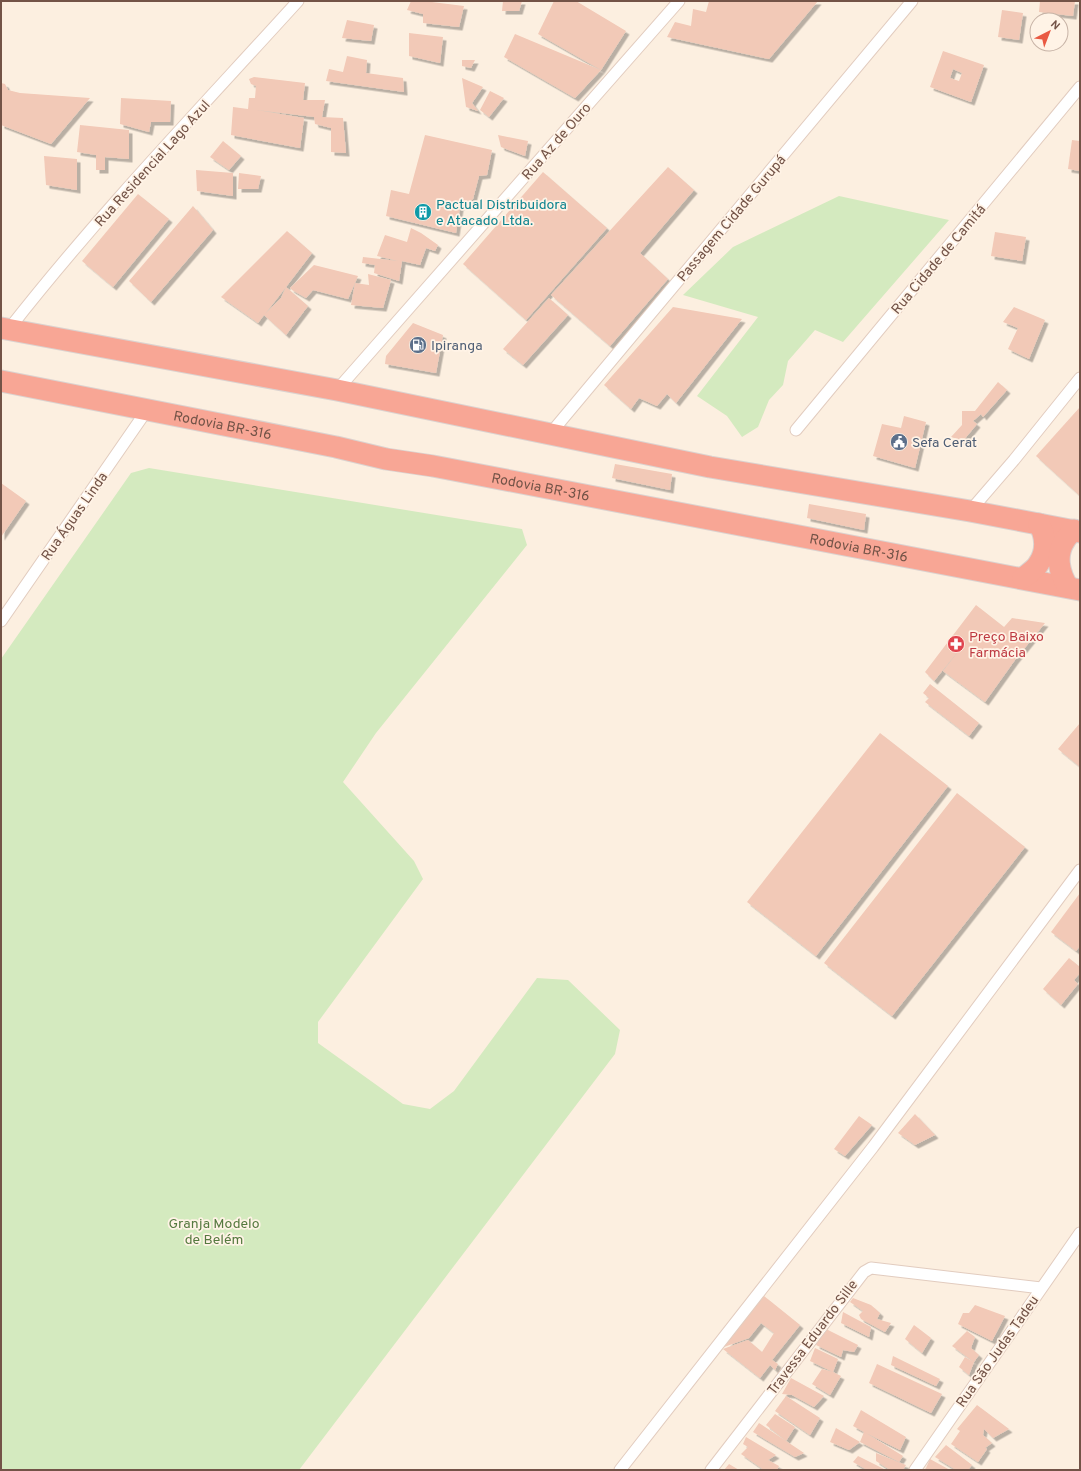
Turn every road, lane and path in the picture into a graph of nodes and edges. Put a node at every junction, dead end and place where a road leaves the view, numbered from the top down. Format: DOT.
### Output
graph roads {
  1 [pos="298,1"];
  2 [pos="679,1"];
  3 [pos="912,1"];
  4 [pos="1080,87"];
  5 [pos="5,329"];
  6 [pos="1080,378"];
  7 [pos="1,381"];
  8 [pos="337,390"];
  9 [pos="147,410"];
  10 [pos="796,430"];
  11 [pos="550,434"];
  12 [pos="970,512"];
  13 [pos="1039,524"];
  14 [pos="1077,531"];
  15 [pos="1023,578"];
  16 [pos="1074,588"];
  17 [pos="1,621"];
  18 [pos="1080,870"];
  19 [pos="1080,1234"];
  20 [pos="1041,1288"];
  21 [pos="620,1470"];
  22 [pos="711,1470"];
  23 [pos="915,1470"];
  1 -- 5 [label="street, Rua Residencial Lago Azul"];
  2 -- 8 [label="street, Rua Az de Ouro"];
  3 -- 11 [label="street, Passagem Cidade Gurupá"];
  4 -- 10 [label="street, Rua Cidade de Camitá"];
  5 -- 8 [label="highway"];
  6 -- 12 [label="street"];
  7 -- 9 [label="highway, Rodovia BR-316"];
  8 -- 11 [label="highway"];
  9 -- 15 [label="highway, Rodovia BR-316"];
  9 -- 17 [label="street, Rua Águas Linda"];
  11 -- 12 [label="highway"];
  12 -- 13 [label="highway"];
  13 -- 14 [label="highway"];
  13 -- 15 [label="highway"];
  14 -- 16 [label="highway"];
  15 -- 16 [label="highway, Rodovia BR-316"];
  18 -- 21 [label="street"];
  19 -- 20 [label="street, Rua São Judas Tadeu"];
  20 -- 22 [label="street, Travessa Eduardo Sille"];
  20 -- 23 [label="street, Rua São Judas Tadeu"];
}
